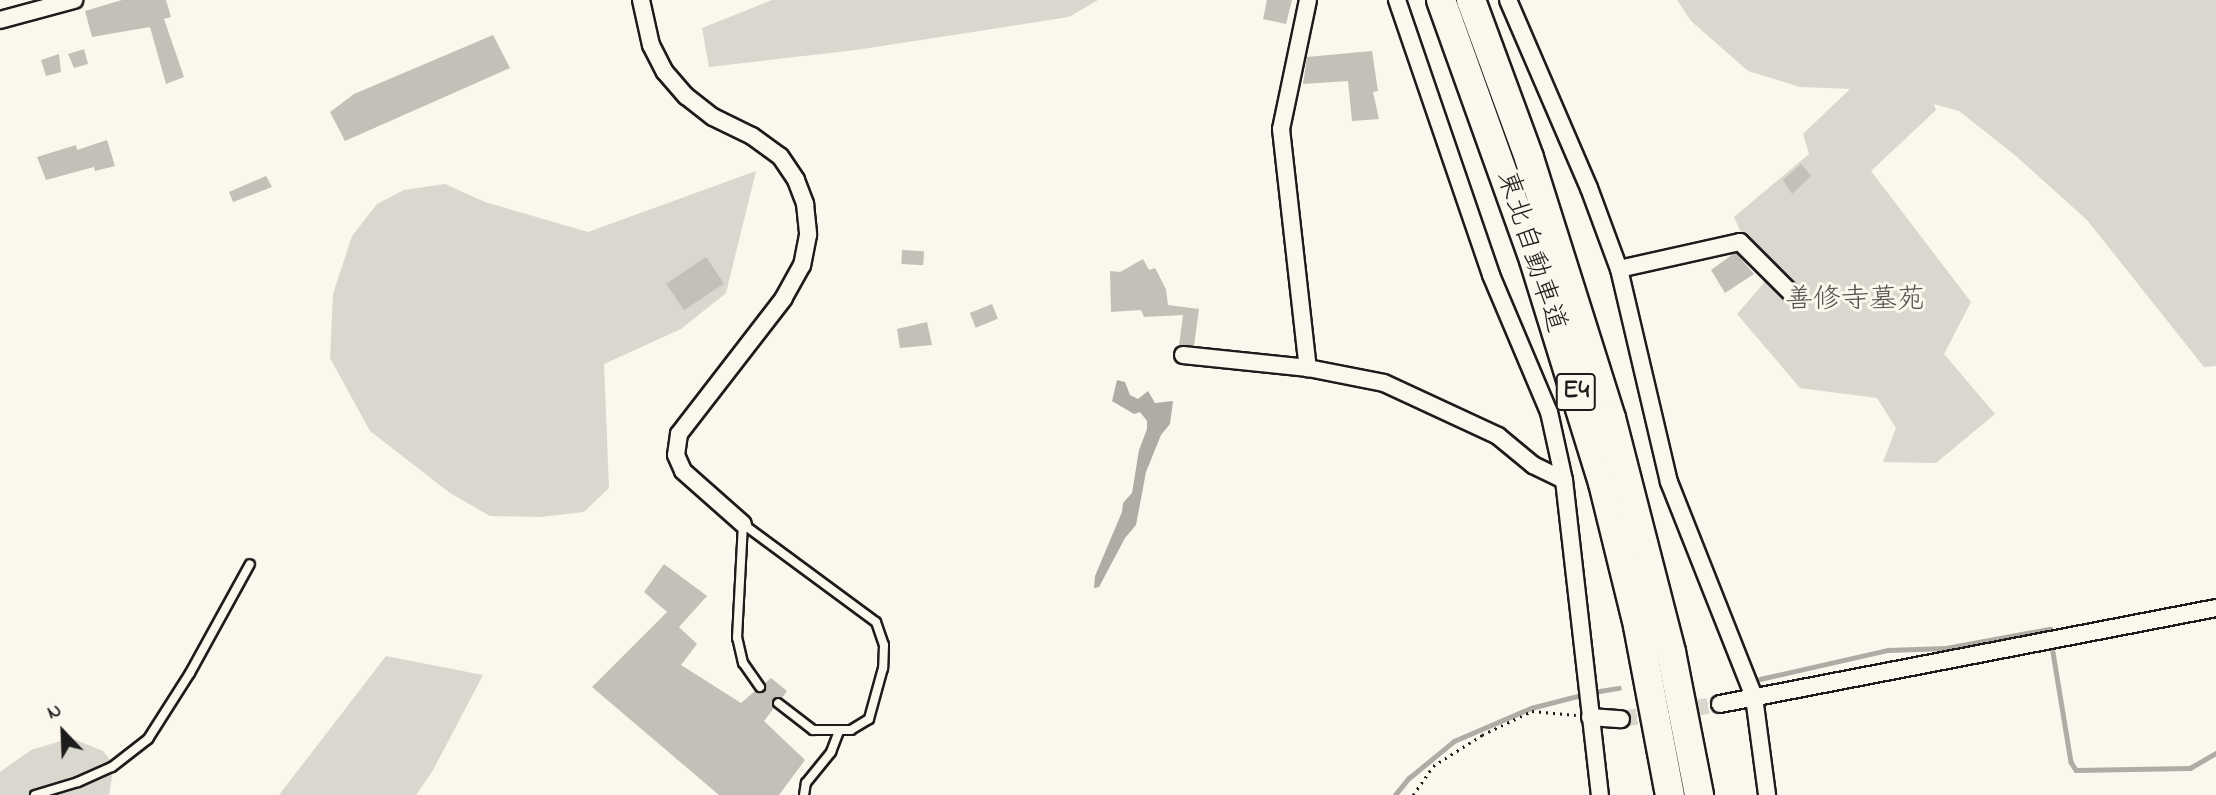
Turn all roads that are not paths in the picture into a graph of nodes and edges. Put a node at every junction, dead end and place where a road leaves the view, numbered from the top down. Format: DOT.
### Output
graph roads {
  1 [pos="74,0"];
  2 [pos="641,0"];
  3 [pos="1308,0"];
  4 [pos="1397,0"];
  5 [pos="1441,0"];
  6 [pos="1471,0"];
  7 [pos="1508,0"];
  8 [pos="0,20"];
  9 [pos="1619,269"];
  10 [pos="1790,292"];
  11 [pos="1183,355"];
  12 [pos="1308,368"];
  13 [pos="1564,480"];
  14 [pos="1603,483"];
  15 [pos="743,524"];
  16 [pos="250,564"];
  17 [pos="2216,608"];
  18 [pos="760,687"];
  19 [pos="1754,697"];
  20 [pos="778,703"];
  21 [pos="1720,704"];
  22 [pos="1590,717"];
  23 [pos="1622,719"];
  24 [pos="839,731"];
  25 [pos="34,795"];
  26 [pos="804,795"];
  27 [pos="1600,795"];
  28 [pos="1653,795"];
  29 [pos="1670,795"];
  30 [pos="1699,795"];
  31 [pos="1767,795"];
  1 -- 8 [label="street"];
  2 -- 15 [label="street"];
  3 -- 12 [label="street"];
  4 -- 13 [label="street"];
  5 -- 14 [label="highway, 東北自動車道 / E4"];
  6 -- 30 [label="highway, 東北自動車道 / E4"];
  7 -- 9 [label="street"];
  9 -- 10 [label="street"];
  9 -- 19 [label="street"];
  11 -- 12 [label="street"];
  12 -- 13 [label="street"];
  13 -- 22 [label="street"];
  14 -- 28 [label="highway"];
  14 -- 29 [label="highway, 東北自動車道 / E4"];
  15 -- 18 [label="lane"];
  15 -- 24 [label="lane"];
  16 -- 25 [label="lane"];
  17 -- 19 [label="street"];
  19 -- 21 [label="street"];
  19 -- 31 [label="street"];
  20 -- 24 [label="lane"];
  22 -- 23 [label="street"];
  22 -- 27 [label="street"];
  24 -- 26 [label="lane"];
}
